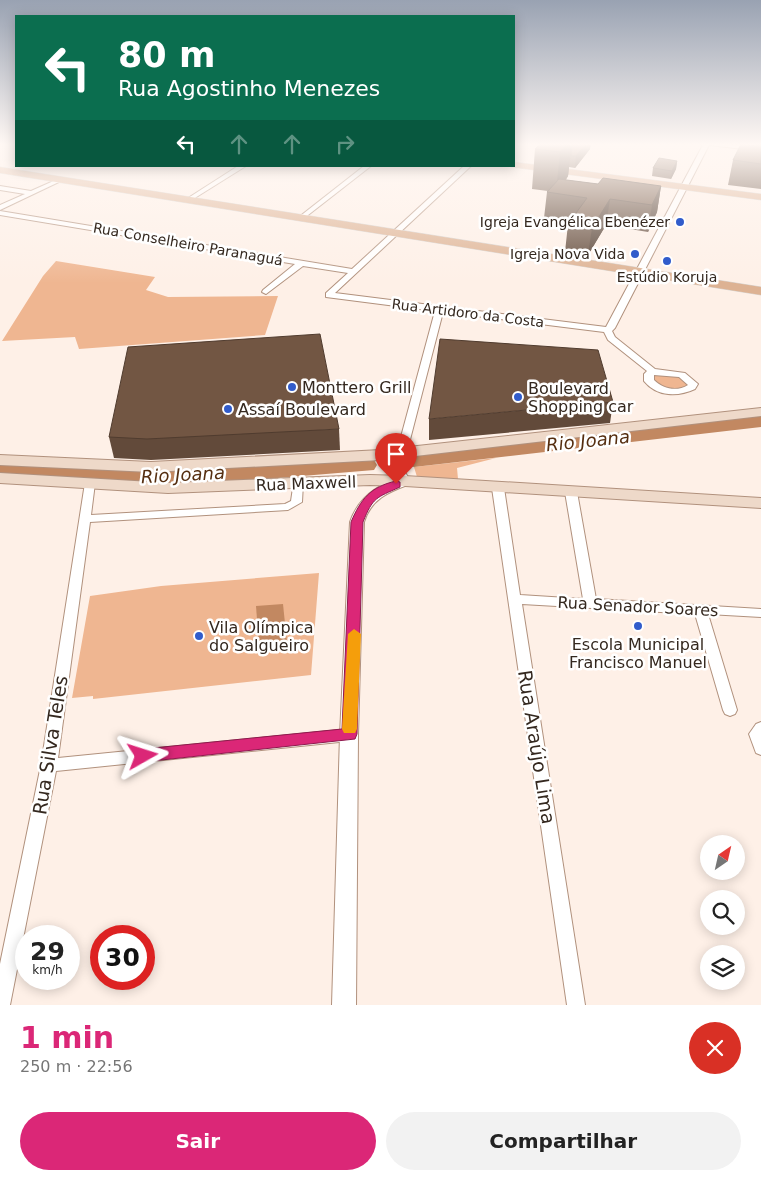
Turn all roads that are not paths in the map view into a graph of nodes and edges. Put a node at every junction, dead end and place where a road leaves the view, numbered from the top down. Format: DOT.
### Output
graph roads {
  1 [pos="12,190"];
  2 [pos="39,190"];
  3 [pos="123,190"];
  4 [pos="204,190"];
  5 [pos="337,190"];
  6 [pos="442,190"];
  7 [pos="684,190"];
  8 [pos="723,190"];
  9 [pos="32,193"];
  10 [pos="761,195"];
  11 [pos="188,200"];
  12 [pos="0,208"];
  13 [pos="0,213"];
  14 [pos="301,218"];
  15 [pos="396,233"];
  16 [pos="301,263"];
  17 [pos="355,272"];
  18 [pos="642,272"];
  19 [pos="761,291"];
  20 [pos="266,292"];
  21 [pos="439,310"];
  22 [pos="607,330"];
  23 [pos="652,370"];
  24 [pos="761,412"];
  25 [pos="401,454"];
  26 [pos="0,460"];
  27 [pos="0,478"];
  28 [pos="405,481"];
  29 [pos="90,483"];
  30 [pos="298,483"];
  31 [pos="498,488"];
  32 [pos="571,492"];
  33 [pos="761,503"];
  34 [pos="84,519"];
  35 [pos="514,599"];
  36 [pos="590,603"];
  37 [pos="700,609"];
  38 [pos="761,613"];
  39 [pos="730,710"];
  40 [pos="761,728"];
  41 [pos="349,734"];
  42 [pos="761,749"];
  43 [pos="49,765"];
  44 [pos="1,1005"];
  45 [pos="344,1005"];
  46 [pos="576,1005"];
  47 [pos="582,1005"];
  1 -- 9 [label="street"];
  2 -- 9 [label="street"];
  3 -- 11 [label="main road"];
  4 -- 11 [label="street"];
  5 -- 14 [label="street"];
  6 -- 15 [label="street"];
  7 -- 18 [label="street"];
  8 -- 10 [label="main road"];
  9 -- 12 [label="street"];
  11 -- 14 [label="main road"];
  13 -- 16 [label="street, Rua Conselheiro Paranaguá"];
  14 -- 15 [label="main road"];
  15 -- 17 [label="street"];
  15 -- 18 [label="main road"];
  16 -- 17 [label="street, Rua Conselheiro Paranaguá"];
  16 -- 20 [label="street"];
  17 -- 21 [label="street, Rua Artidoro da Costa"];
  18 -- 19 [label="main road"];
  18 -- 22 [label="street"];
  21 -- 22 [label="street, Rua Artidoro da Costa"];
  21 -- 25 [label="street"];
  22 -- 23 [label="street"];
  24 -- 25 [label="main road"];
  25 -- 26 [label="main road, Rua Maxwell"];
  25 -- 28 [label="street"];
  27 -- 29 [label="main road, Rua Maxwell"];
  28 -- 30 [label="main road, Rua Maxwell"];
  28 -- 31 [label="main road, Rua Maxwell"];
  28 -- 41 [label="street"];
  29 -- 30 [label="main road, Rua Maxwell"];
  29 -- 34 [label="street, Rua Silva Teles"];
  30 -- 34 [label="street"];
  31 -- 32 [label="main road, Rua Maxwell"];
  31 -- 35 [label="street, Rua Araújo Lima"];
  32 -- 33 [label="main road, Rua Maxwell"];
  32 -- 36 [label="street"];
  34 -- 43 [label="street, Rua Silva Teles"];
  35 -- 36 [label="street, Rua Senador Soares"];
  35 -- 46 [label="street, Rua Araújo Lima"];
  36 -- 37 [label="street, Rua Senador Soares"];
  37 -- 38 [label="street, Rua Senador Soares"];
  37 -- 39 [label="street"];
  40 -- 42 [label="street"];
  41 -- 43 [label="street"];
  41 -- 45 [label="street"];
  43 -- 44 [label="street, Rua Silva Teles"];
  46 -- 47 [label="street"];
}
